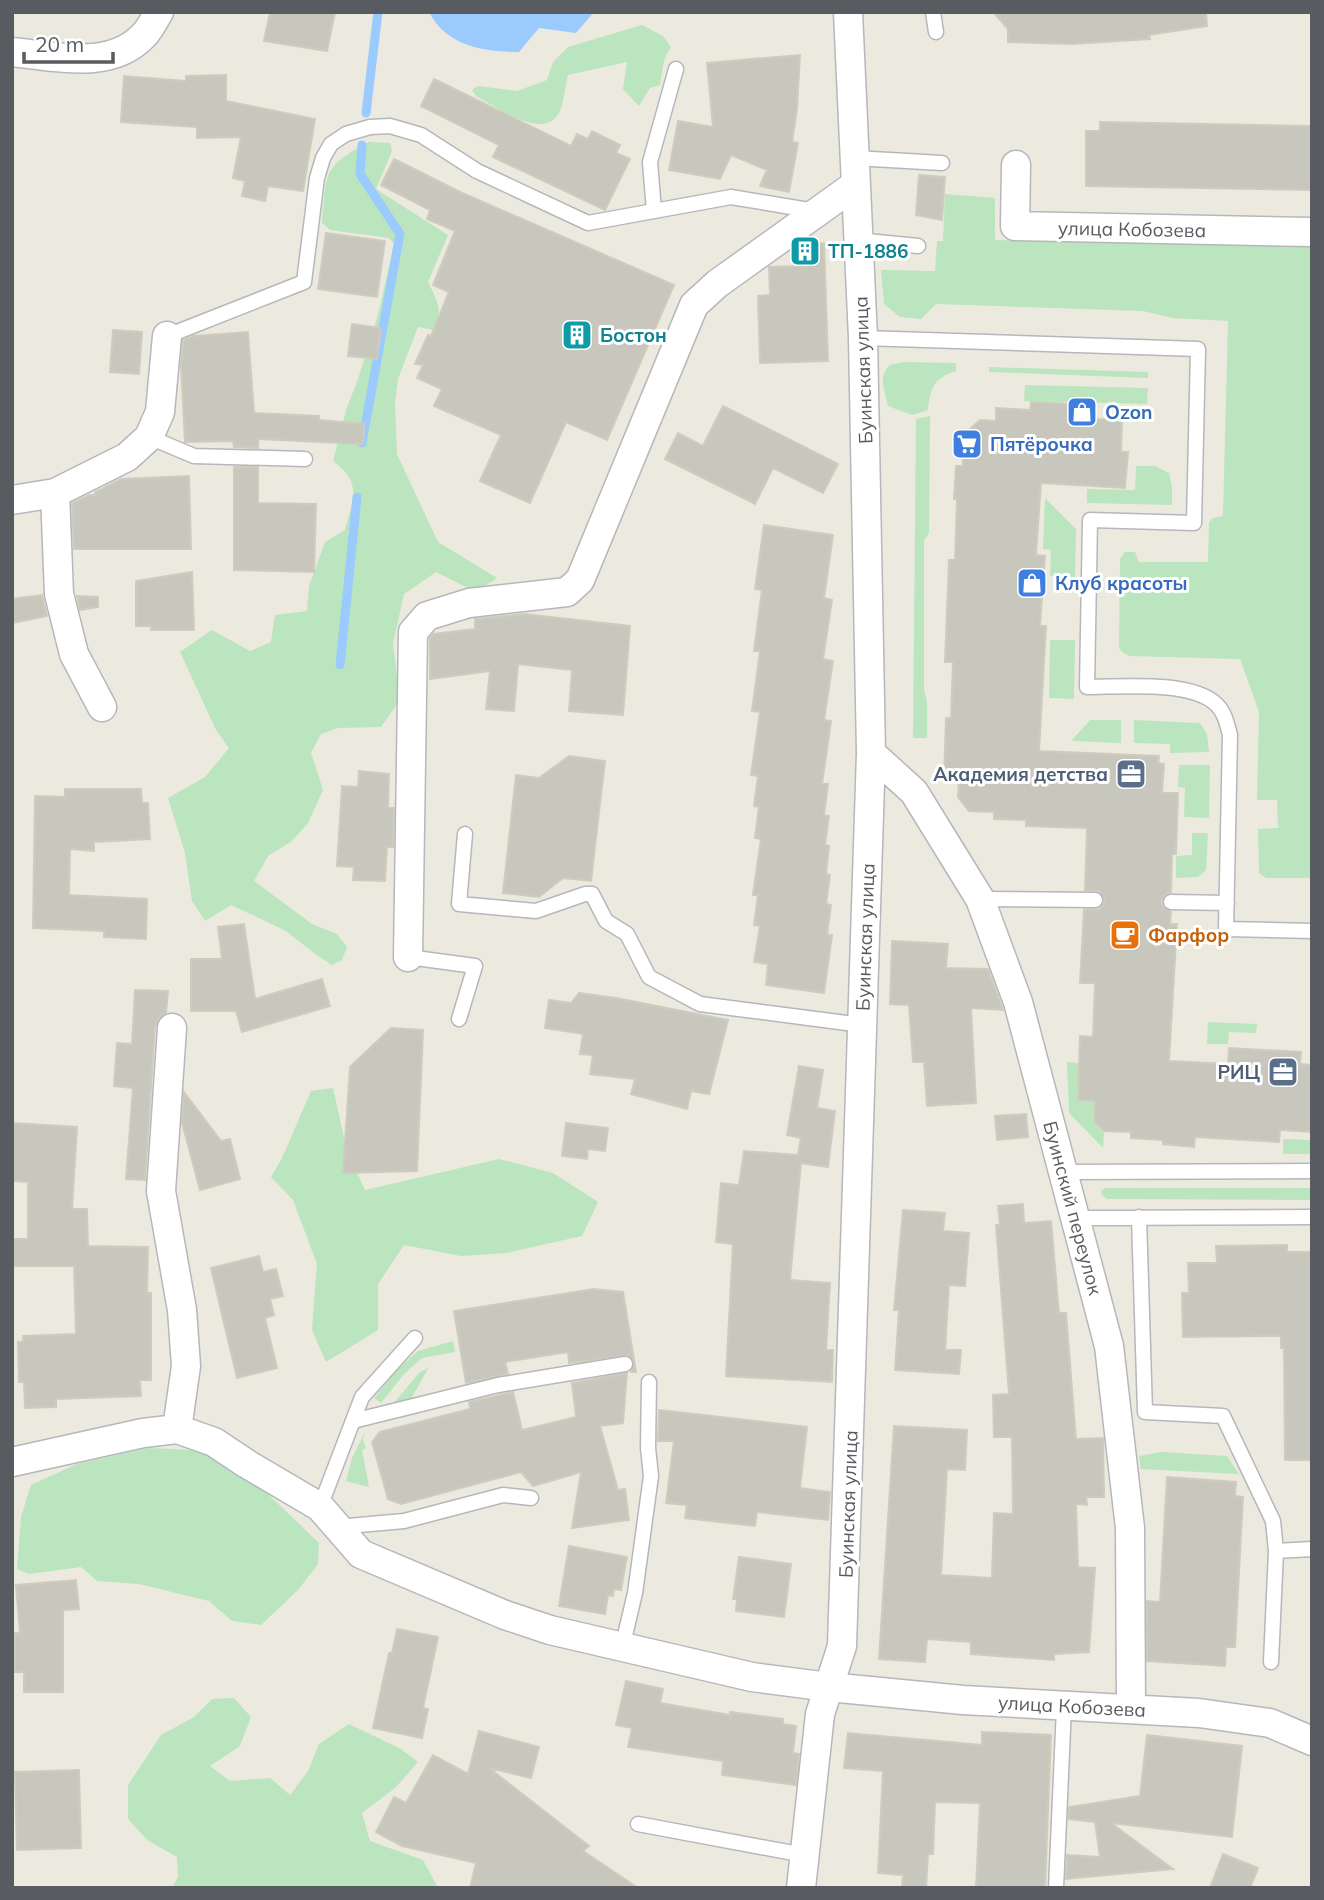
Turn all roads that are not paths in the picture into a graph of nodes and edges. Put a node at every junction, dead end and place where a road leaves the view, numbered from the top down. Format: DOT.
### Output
graph roads {
  1 [pos="159,12"];
  2 [pos="848,12"];
  3 [pos="933,12"];
  4 [pos="936,32"];
  5 [pos="12,52"];
  6 [pos="676,69"];
  7 [pos="942,163"];
  8 [pos="1016,165"];
  9 [pos="854,171"];
  10 [pos="654,211"];
  11 [pos="818,212"];
  12 [pos="1312,232"];
  13 [pos="857,240"];
  14 [pos="918,246"];
  15 [pos="167,336"];
  16 [pos="863,338"];
  17 [pos="149,437"];
  18 [pos="305,459"];
  19 [pos="55,493"];
  20 [pos="12,500"];
  21 [pos="103,707"];
  22 [pos="871,753"];
  23 [pos="465,834"];
  24 [pos="981,899"];
  25 [pos="1095,900"];
  26 [pos="1171,902"];
  27 [pos="1227,903"];
  28 [pos="1312,931"];
  29 [pos="408,957"];
  30 [pos="459,1019"];
  31 [pos="862,1025"];
  32 [pos="172,1028"];
  33 [pos="1312,1171"];
  34 [pos="1064,1172"];
  35 [pos="1076,1217"];
  36 [pos="1139,1217"];
  37 [pos="1312,1217"];
  38 [pos="415,1338"];
  39 [pos="625,1364"];
  40 [pos="649,1382"];
  41 [pos="353,1421"];
  42 [pos="177,1429"];
  43 [pos="12,1462"];
  44 [pos="531,1498"];
  45 [pos="329,1517"];
  46 [pos="1312,1549"];
  47 [pos="1276,1551"];
  48 [pos="622,1648"];
  49 [pos="1271,1662"];
  50 [pos="829,1687"];
  51 [pos="1064,1707"];
  52 [pos="1132,1709"];
  53 [pos="1312,1741"];
  54 [pos="638,1824"];
  55 [pos="804,1855"];
  56 [pos="801,1888"];
  57 [pos="1056,1888"];
  1 -- 5 [label="street"];
  2 -- 9 [label="street, Буинская улица"];
  3 -- 4 [label="lane"];
  6 -- 10 [label="lane"];
  7 -- 9 [label="lane"];
  8 -- 12 [label="street, улица Кобозева"];
  9 -- 11 [label="street"];
  9 -- 13 [label="street, Буинская улица"];
  10 -- 11 [label="lane"];
  10 -- 15 [label="lane"];
  11 -- 29 [label="street"];
  13 -- 14 [label="lane"];
  13 -- 16 [label="street, Буинская улица"];
  15 -- 17 [label="street"];
  16 -- 22 [label="street, Буинская улица"];
  16 -- 27 [label="lane"];
  17 -- 18 [label="lane"];
  17 -- 19 [label="street"];
  19 -- 20 [label="street"];
  19 -- 21 [label="street"];
  22 -- 24 [label="street, Буинский переулок"];
  22 -- 31 [label="street, Буинская улица"];
  23 -- 31 [label="lane"];
  24 -- 25 [label="lane"];
  24 -- 34 [label="street, Буинский переулок"];
  26 -- 27 [label="lane"];
  27 -- 28 [label="lane"];
  29 -- 30 [label="lane"];
  31 -- 50 [label="street, Буинская улица"];
  32 -- 42 [label="street"];
  33 -- 34 [label="lane"];
  34 -- 35 [label="street, Буинский переулок"];
  35 -- 36 [label="lane"];
  35 -- 52 [label="street, Буинский переулок"];
  36 -- 37 [label="lane"];
  36 -- 47 [label="lane"];
  38 -- 41 [label="lane"];
  39 -- 41 [label="lane"];
  40 -- 48 [label="lane"];
  41 -- 45 [label="lane"];
  42 -- 43 [label="street"];
  42 -- 45 [label="street"];
  44 -- 45 [label="lane"];
  45 -- 48 [label="street"];
  46 -- 47 [label="lane"];
  47 -- 49 [label="lane"];
  48 -- 50 [label="street"];
  50 -- 51 [label="street, улица Кобозева"];
  50 -- 55 [label="street, Буинская улица"];
  51 -- 52 [label="street, улица Кобозева"];
  51 -- 57 [label="lane"];
  52 -- 53 [label="street, улица Кобозева"];
  54 -- 55 [label="lane"];
  55 -- 56 [label="street, Буинская улица"];
}
